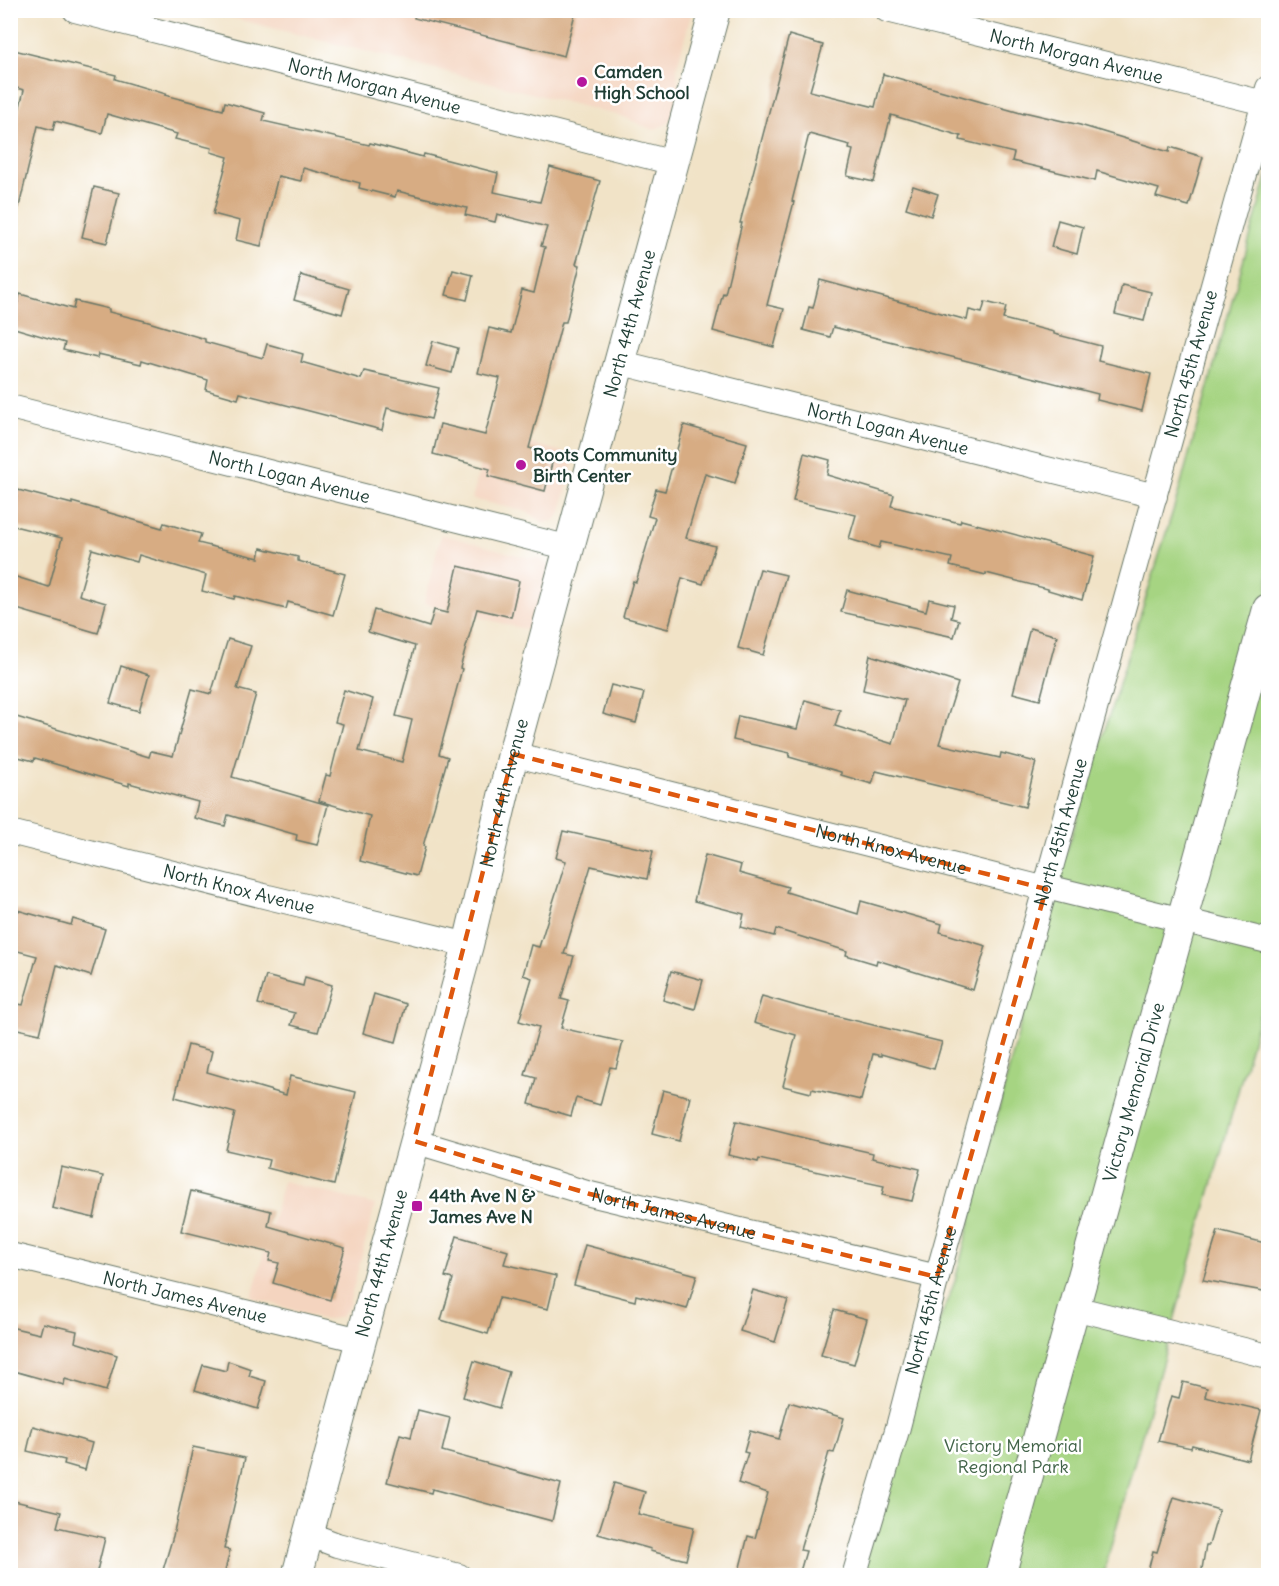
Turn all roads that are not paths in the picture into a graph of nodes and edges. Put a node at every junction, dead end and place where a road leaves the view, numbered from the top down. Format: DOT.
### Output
graph roads {
  1 [pos="75,10"];
  2 [pos="715,10"];
  3 [pos="887,10"];
  4 [pos="1266,97"];
  5 [pos="674,163"];
  6 [pos="618,362"];
  7 [pos="10,407"];
  8 [pos="1155,496"];
  9 [pos="570,548"];
  10 [pos="1269,609"];
  11 [pos="513,754"];
  12 [pos="10,832"];
  13 [pos="1046,889"];
  14 [pos="1183,919"];
  15 [pos="1269,941"];
  16 [pos="468,945"];
  17 [pos="414,1141"];
  18 [pos="10,1255"];
  19 [pos="937,1277"];
  20 [pos="1074,1308"];
  21 [pos="360,1340"];
  22 [pos="1269,1356"];
  23 [pos="308,1534"];
  24 [pos="297,1575"];
  25 [pos="459,1575"];
  26 [pos="854,1575"];
  27 [pos="1000,1575"];
  1 -- 5 [label="street, North Morgan Avenue"];
  2 -- 5 [label="street, North 44th Avenue"];
  3 -- 4 [label="street, North Morgan Avenue"];
  4 -- 8 [label="street, North 45th Avenue"];
  5 -- 6 [label="street, North 44th Avenue"];
  6 -- 8 [label="street, North Logan Avenue"];
  6 -- 9 [label="street, North 44th Avenue"];
  7 -- 9 [label="street, North Logan Avenue"];
  8 -- 13 [label="street, North 45th Avenue"];
  9 -- 11 [label="street, North 44th Avenue"];
  10 -- 14 [label="street, Victory Memorial Drive"];
  11 -- 13 [label="street, North Knox Avenue"];
  11 -- 16 [label="street, North 44th Avenue"];
  12 -- 16 [label="street, North Knox Avenue"];
  13 -- 14 [label="street, North Knox Avenue"];
  13 -- 19 [label="street, North 45th Avenue"];
  14 -- 15 [label="street, North Knox Avenue"];
  14 -- 20 [label="street, Victory Memorial Drive"];
  16 -- 17 [label="street, North 44th Avenue"];
  17 -- 19 [label="street, North James Avenue"];
  17 -- 21 [label="street, North 44th Avenue"];
  18 -- 21 [label="street, North James Avenue"];
  19 -- 26 [label="street, North 45th Avenue"];
  20 -- 22 [label="street"];
  20 -- 27 [label="street, Victory Memorial Drive"];
  21 -- 23 [label="street, North 44th Avenue"];
  23 -- 24 [label="street, North 44th Avenue"];
  23 -- 25 [label="street"];
}
